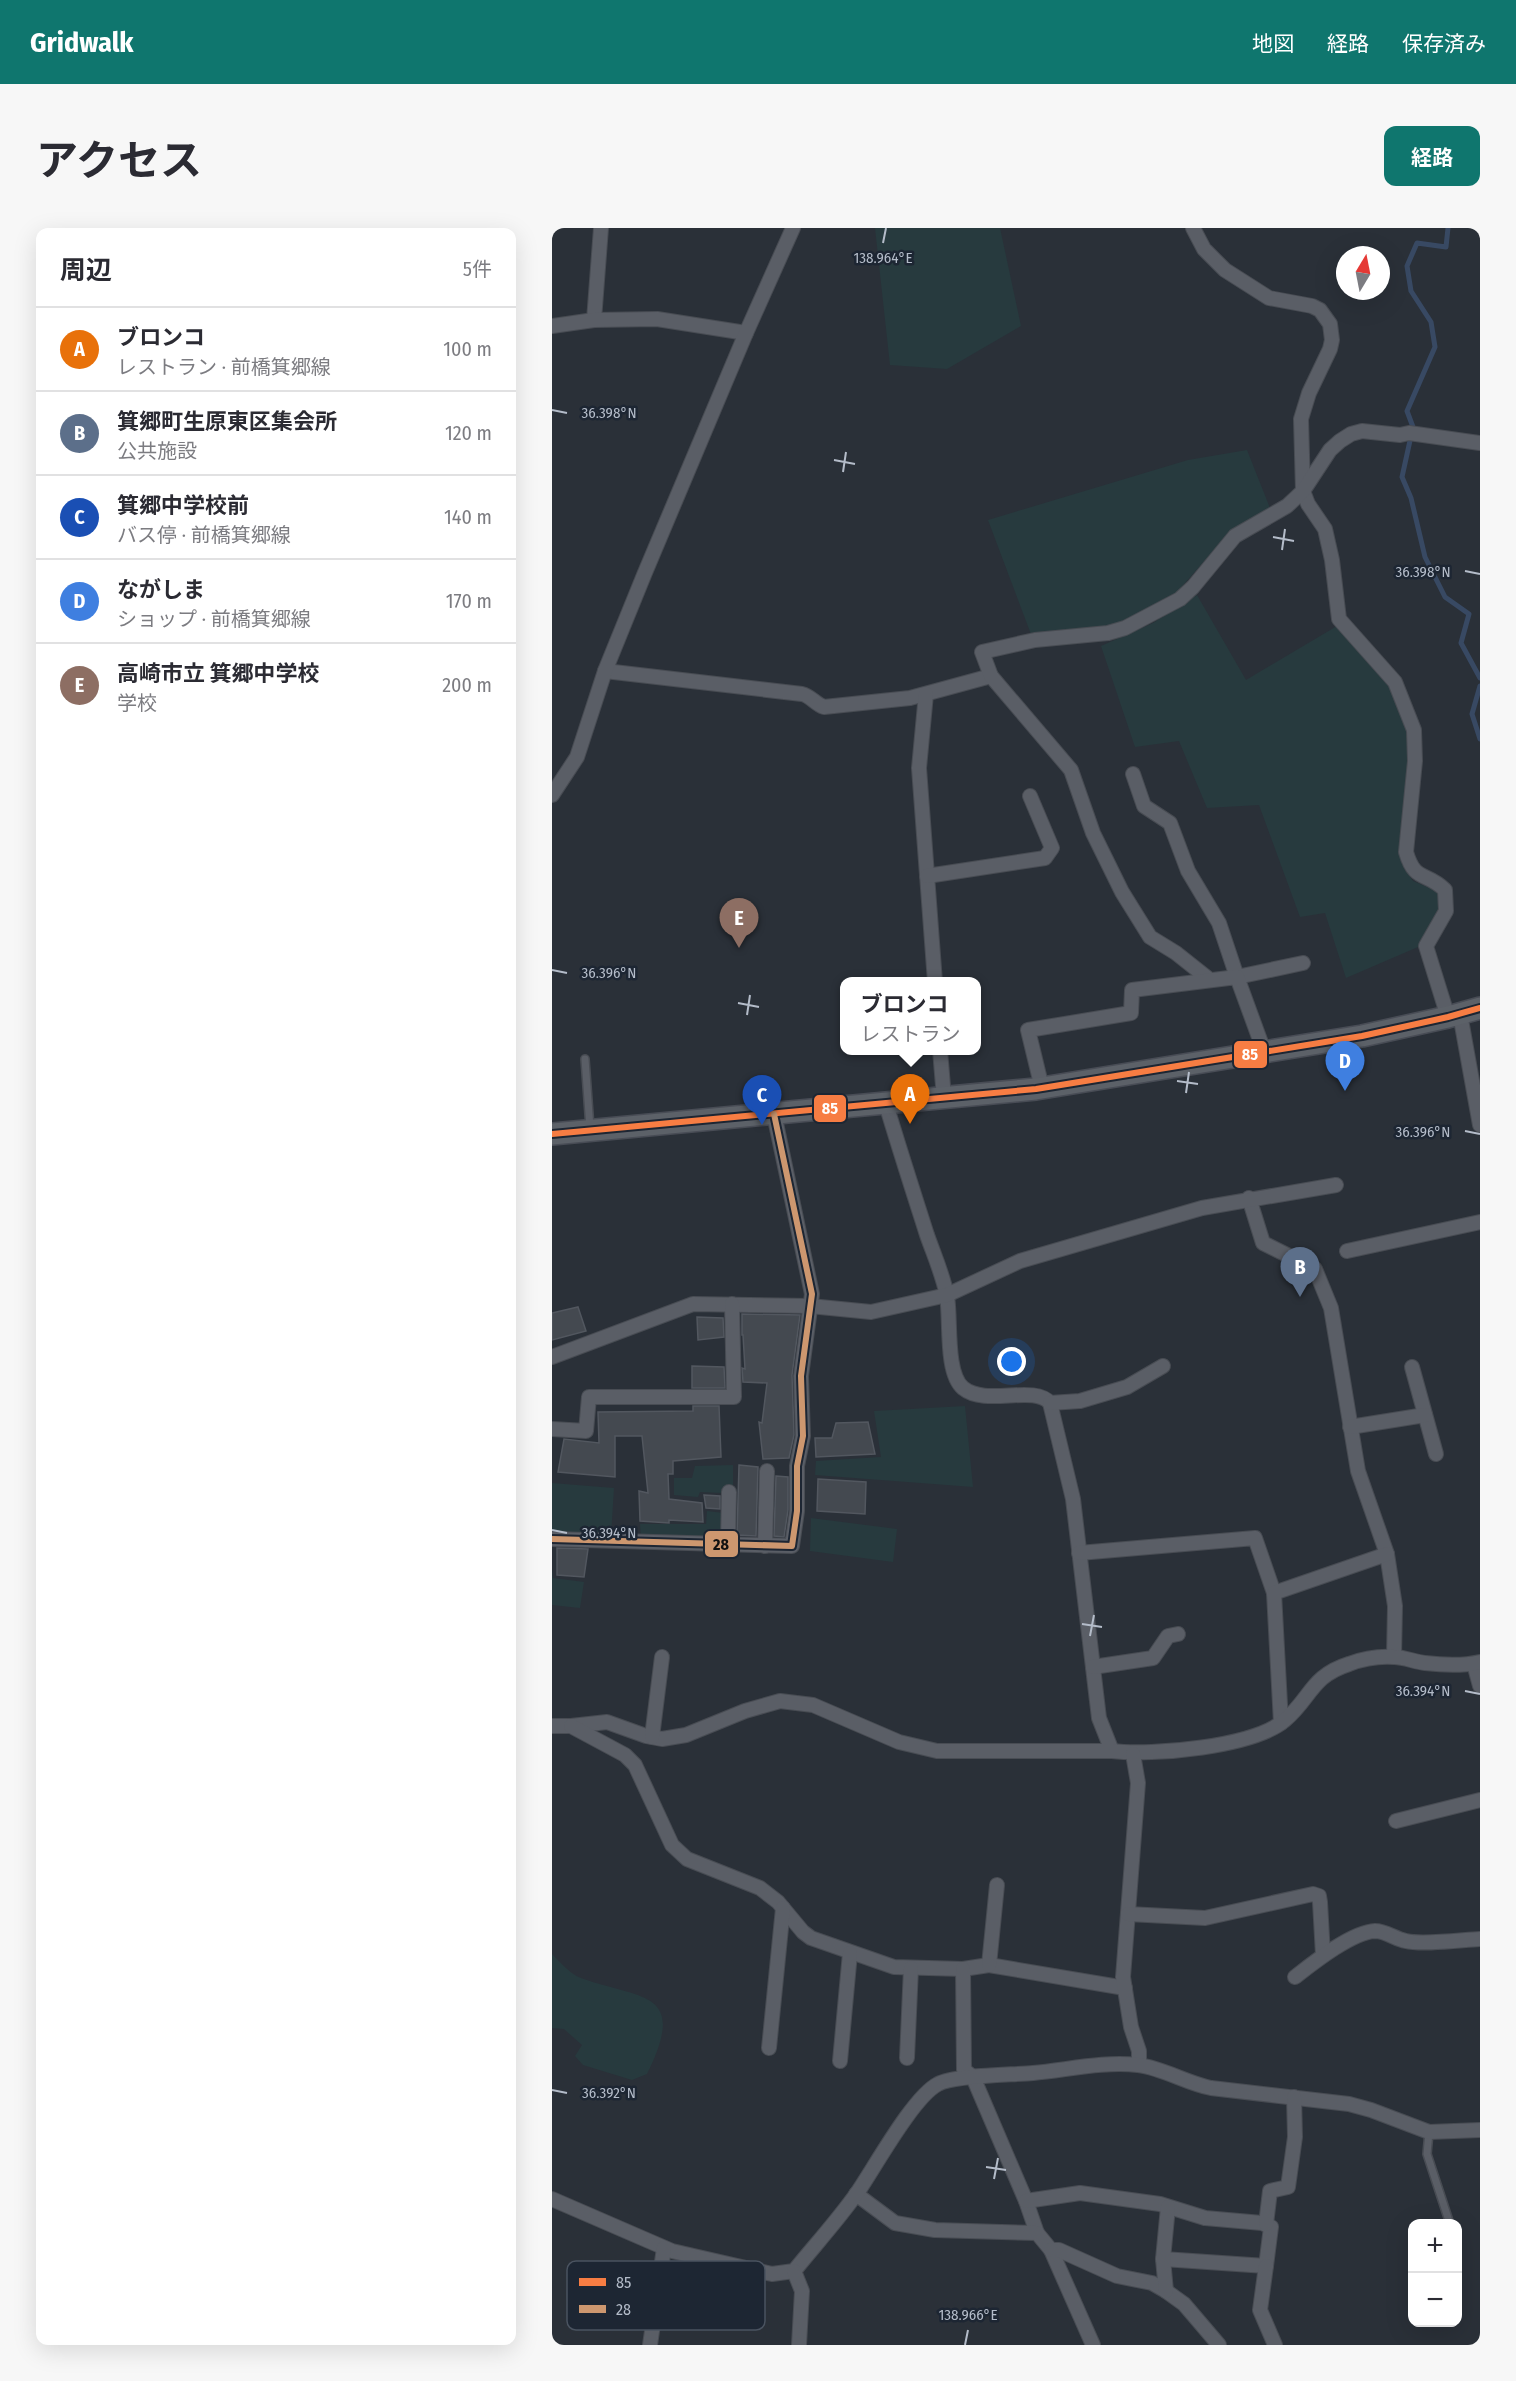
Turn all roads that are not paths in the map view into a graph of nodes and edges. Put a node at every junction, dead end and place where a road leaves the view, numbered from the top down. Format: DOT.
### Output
graph roads {
  1 [pos="601,228"];
  2 [pos="793,228"];
  3 [pos="1192,228"];
  4 [pos="594,320"];
  5 [pos="552,326"];
  6 [pos="746,333"];
  7 [pos="1480,442"];
  8 [pos="1303,491"];
  9 [pos="605,671"];
  10 [pos="991,676"];
  11 [pos="926,694"];
  12 [pos="1133,774"];
  13 [pos="552,795"];
  14 [pos="1030,796"];
  15 [pos="927,876"];
  16 [pos="1303,963"];
  17 [pos="935,977"];
  18 [pos="1237,977"];
  19 [pos="1210,980"];
  20 [pos="1463,1013"];
  21 [pos="1264,1051"];
  22 [pos="940,1055"];
  23 [pos="585,1059"];
  24 [pos="1041,1088"];
  25 [pos="944,1098"];
  26 [pos="886,1104"];
  27 [pos="774,1114"];
  28 [pos="1480,1125"];
  29 [pos="590,1131"];
  30 [pos="552,1134"];
  31 [pos="1336,1185"];
  32 [pos="1249,1198"];
  33 [pos="1480,1221"];
  34 [pos="1347,1251"];
  35 [pos="947,1295"];
  36 [pos="732,1304"];
  37 [pos="810,1306"];
  38 [pos="552,1358"];
  39 [pos="1163,1366"];
  40 [pos="1412,1367"];
  41 [pos="1050,1403"];
  42 [pos="1425,1415"];
  43 [pos="1350,1427"];
  44 [pos="552,1429"];
  45 [pos="1436,1454"];
  46 [pos="767,1471"];
  47 [pos="729,1492"];
  48 [pos="552,1539"];
  49 [pos="728,1545"];
  50 [pos="765,1546"];
  51 [pos="1079,1553"];
  52 [pos="1387,1554"];
  53 [pos="1274,1593"];
  54 [pos="1178,1634"];
  55 [pos="662,1657"];
  56 [pos="1394,1657"];
  57 [pos="1477,1663"];
  58 [pos="1093,1667"];
  59 [pos="1480,1686"];
  60 [pos="1281,1723"];
  61 [pos="552,1726"];
  62 [pos="571,1726"];
  63 [pos="652,1737"];
  64 [pos="1112,1751"];
  65 [pos="1133,1754"];
  66 [pos="1480,1800"];
  67 [pos="1396,1821"];
  68 [pos="997,1886"];
  69 [pos="783,1908"];
  70 [pos="1128,1914"];
  71 [pos="1480,1939"];
  72 [pos="850,1953"];
  73 [pos="1323,1955"];
  74 [pos="989,1965"];
  75 [pos="911,1968"];
  76 [pos="963,1969"];
  77 [pos="1295,1977"];
  78 [pos="1125,1988"];
  79 [pos="769,2048"];
  80 [pos="907,2058"];
  81 [pos="840,2061"];
  82 [pos="1139,2065"];
  83 [pos="973,2077"];
  84 [pos="1294,2097"];
  85 [pos="1480,2130"];
  86 [pos="1429,2132"];
  87 [pos="856,2194"];
  88 [pos="552,2199"];
  89 [pos="1026,2200"];
  90 [pos="1168,2207"];
  91 [pos="1449,2219"];
  92 [pos="1266,2224"];
  93 [pos="1037,2233"];
  94 [pos="664,2248"];
  95 [pos="1051,2250"];
  96 [pos="1163,2259"];
  97 [pos="662,2261"];
  98 [pos="718,2261"];
  99 [pos="1266,2266"];
  100 [pos="794,2271"];
  101 [pos="765,2272"];
  102 [pos="1167,2291"];
  103 [pos="652,2330"];
  104 [pos="650,2345"];
  105 [pos="799,2345"];
  106 [pos="1093,2345"];
  107 [pos="1220,2345"];
  108 [pos="1275,2345"];
  1 -- 4 [label="street"];
  2 -- 6 [label="street"];
  3 -- 8 [label="street"];
  4 -- 5 [label="street"];
  4 -- 6 [label="street"];
  6 -- 9 [label="street"];
  7 -- 8 [label="street"];
  8 -- 10 [label="street"];
  8 -- 20 [label="street"];
  9 -- 11 [label="street"];
  9 -- 13 [label="street"];
  10 -- 11 [label="street"];
  10 -- 19 [label="street"];
  11 -- 15 [label="street"];
  12 -- 18 [label="street"];
  14 -- 15 [label="street"];
  15 -- 17 [label="street"];
  16 -- 18 [label="street"];
  18 -- 19 [label="street"];
  18 -- 21 [label="street"];
  19 -- 24 [label="street"];
  20 -- 21 [label="main road"];
  20 -- 28 [label="street"];
  21 -- 24 [label="main road"];
  22 -- 25 [label="street"];
  23 -- 29 [label="lane"];
  24 -- 25 [label="main road"];
  25 -- 26 [label="main road"];
  26 -- 27 [label="main road"];
  26 -- 35 [label="street"];
  27 -- 29 [label="main road"];
  27 -- 37 [label="street"];
  29 -- 30 [label="main road"];
  31 -- 32 [label="street"];
  32 -- 35 [label="street"];
  32 -- 43 [label="street"];
  33 -- 34 [label="street"];
  35 -- 37 [label="street"];
  35 -- 41 [label="street"];
  36 -- 37 [label="street"];
  36 -- 38 [label="street"];
  36 -- 44 [label="street"];
  37 -- 50 [label="street"];
  39 -- 41 [label="street"];
  40 -- 42 [label="street"];
  41 -- 51 [label="street"];
  42 -- 43 [label="street"];
  42 -- 45 [label="street"];
  43 -- 52 [label="street"];
  46 -- 50 [label="street"];
  47 -- 49 [label="street"];
  48 -- 49 [label="street"];
  49 -- 50 [label="street"];
  51 -- 53 [label="street"];
  51 -- 58 [label="street"];
  52 -- 53 [label="street"];
  52 -- 56 [label="street"];
  53 -- 60 [label="street"];
  54 -- 58 [label="street"];
  55 -- 63 [label="street"];
  56 -- 57 [label="street"];
  56 -- 60 [label="street"];
  57 -- 59 [label="street"];
  58 -- 64 [label="street"];
  60 -- 65 [label="street"];
  61 -- 62 [label="street"];
  62 -- 63 [label="street"];
  62 -- 69 [label="street"];
  63 -- 64 [label="street"];
  64 -- 65 [label="street"];
  65 -- 70 [label="street"];
  66 -- 67 [label="street"];
  68 -- 74 [label="street"];
  69 -- 72 [label="street"];
  69 -- 79 [label="street"];
  70 -- 73 [label="street"];
  70 -- 78 [label="street"];
  71 -- 73 [label="street"];
  72 -- 75 [label="street"];
  72 -- 81 [label="street"];
  73 -- 77 [label="street"];
  74 -- 76 [label="street"];
  74 -- 78 [label="street"];
  75 -- 76 [label="street"];
  75 -- 80 [label="street"];
  76 -- 83 [label="street"];
  78 -- 82 [label="street"];
  82 -- 83 [label="street"];
  82 -- 84 [label="street"];
  83 -- 87 [label="street"];
  83 -- 89 [label="street"];
  84 -- 86 [label="street"];
  84 -- 92 [label="street"];
  85 -- 86 [label="street"];
  86 -- 91 [label="lane"];
  87 -- 93 [label="street"];
  87 -- 100 [label="street"];
  88 -- 94 [label="street"];
  89 -- 90 [label="street"];
  89 -- 93 [label="street"];
  90 -- 92 [label="street"];
  90 -- 96 [label="street"];
  92 -- 99 [label="street"];
  93 -- 95 [label="street"];
  94 -- 97 [label="street"];
  94 -- 98 [label="street"];
  95 -- 102 [label="street"];
  95 -- 106 [label="street"];
  96 -- 99 [label="street"];
  96 -- 102 [label="street"];
  99 -- 108 [label="street"];
  100 -- 101 [label="street"];
  100 -- 105 [label="street"];
  102 -- 107 [label="street"];
  103 -- 104 [label="street"];
}
